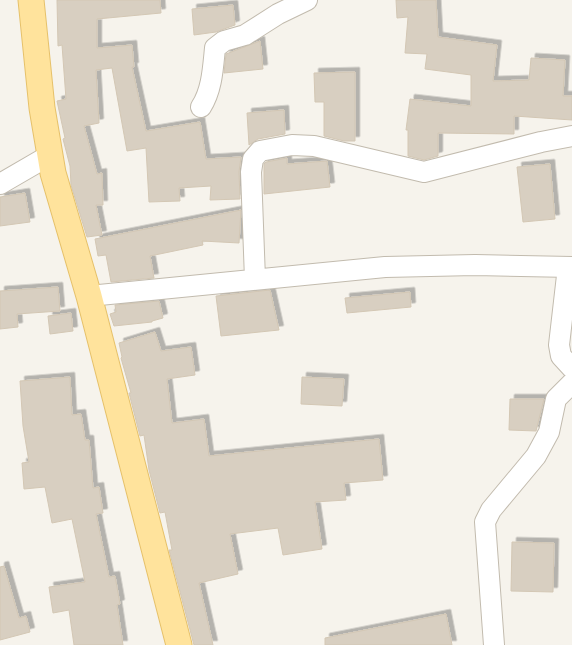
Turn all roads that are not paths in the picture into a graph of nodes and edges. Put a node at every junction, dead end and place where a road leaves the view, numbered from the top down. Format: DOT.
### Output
graph roads {
  1 [pos="31,0"];
  2 [pos="307,0"];
  3 [pos="201,106"];
  4 [pos="572,136"];
  5 [pos="50,155"];
  6 [pos="0,184"];
  7 [pos="570,267"];
  8 [pos="255,279"];
  9 [pos="89,296"];
  10 [pos="572,368"];
  11 [pos="572,384"];
  12 [pos="180,645"];
  13 [pos="494,645"];
  1 -- 5 [label="main road"];
  2 -- 3 [label="street"];
  4 -- 8 [label="street"];
  5 -- 6 [label="street"];
  5 -- 9 [label="main road"];
  7 -- 8 [label="street"];
  7 -- 10 [label="street"];
  8 -- 9 [label="street"];
  9 -- 12 [label="main road"];
  11 -- 13 [label="street"];
}
